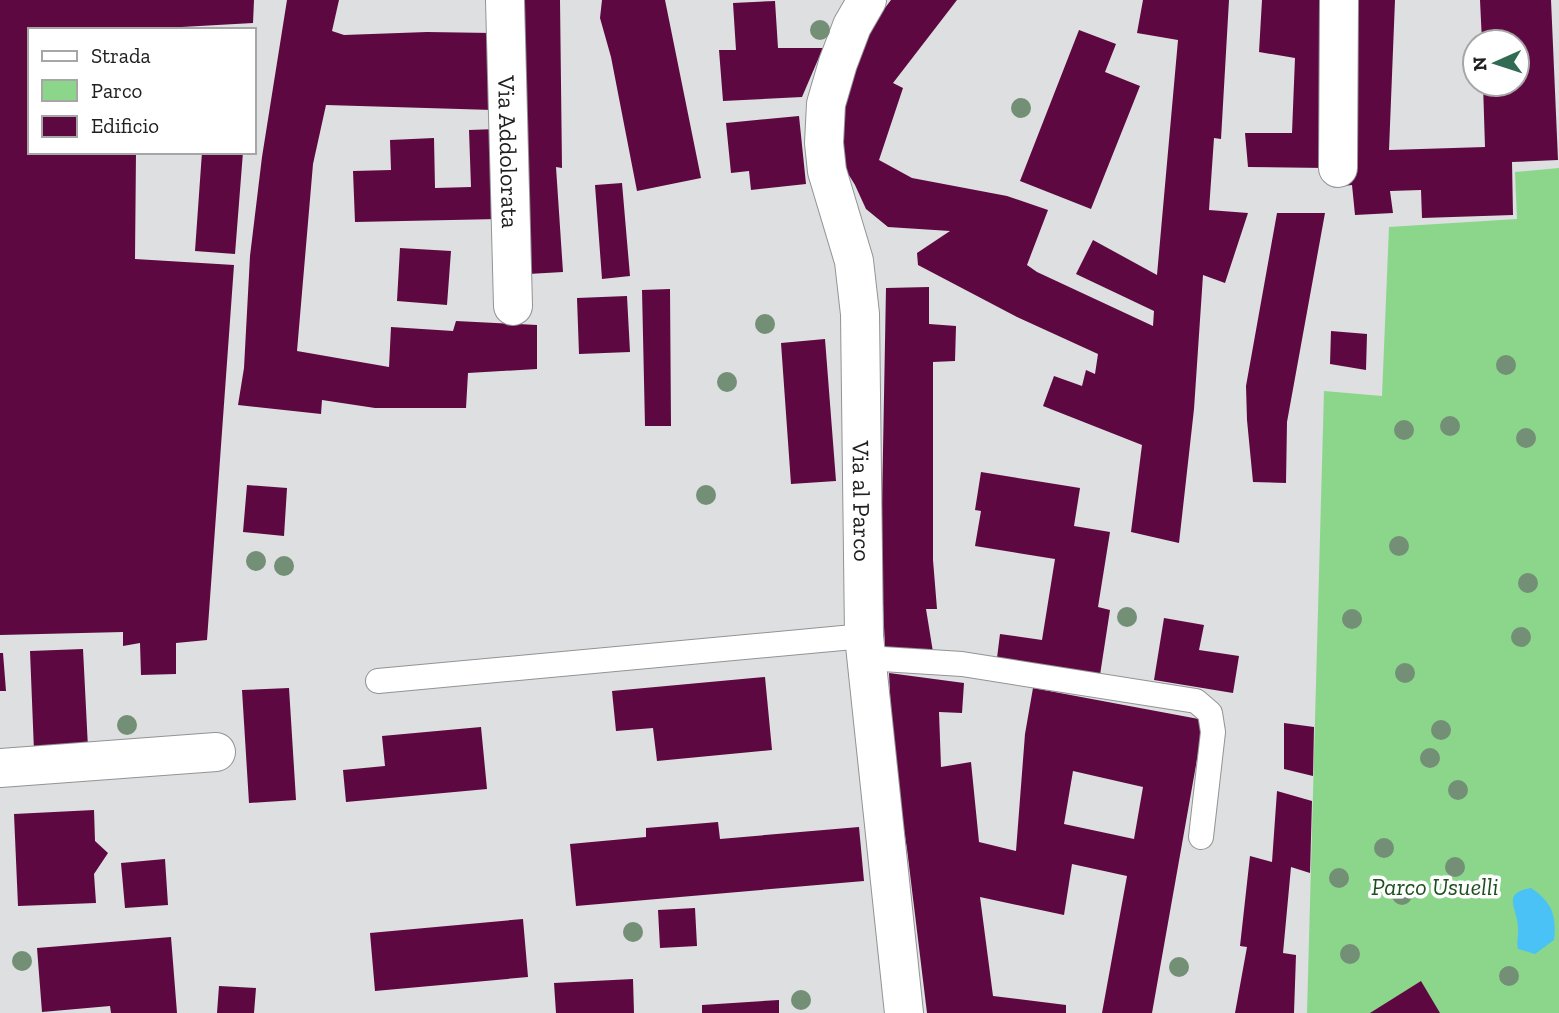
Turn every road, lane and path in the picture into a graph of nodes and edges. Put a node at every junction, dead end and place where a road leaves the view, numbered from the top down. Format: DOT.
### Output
graph roads {
  1 [pos="505,0"];
  2 [pos="867,0"];
  3 [pos="1339,0"];
  4 [pos="1338,169"];
  5 [pos="513,306"];
  6 [pos="865,647"];
  7 [pos="378,681"];
  8 [pos="216,752"];
  9 [pos="0,768"];
  10 [pos="1201,837"];
  11 [pos="904,1013"];
  1 -- 5 [label="street, Via Addolorata"];
  2 -- 6 [label="street, Via al Parco"];
  3 -- 4 [label="street"];
  6 -- 7 [label="lane"];
  6 -- 10 [label="lane"];
  6 -- 11 [label="street, Via al Parco"];
  8 -- 9 [label="street"];
}
